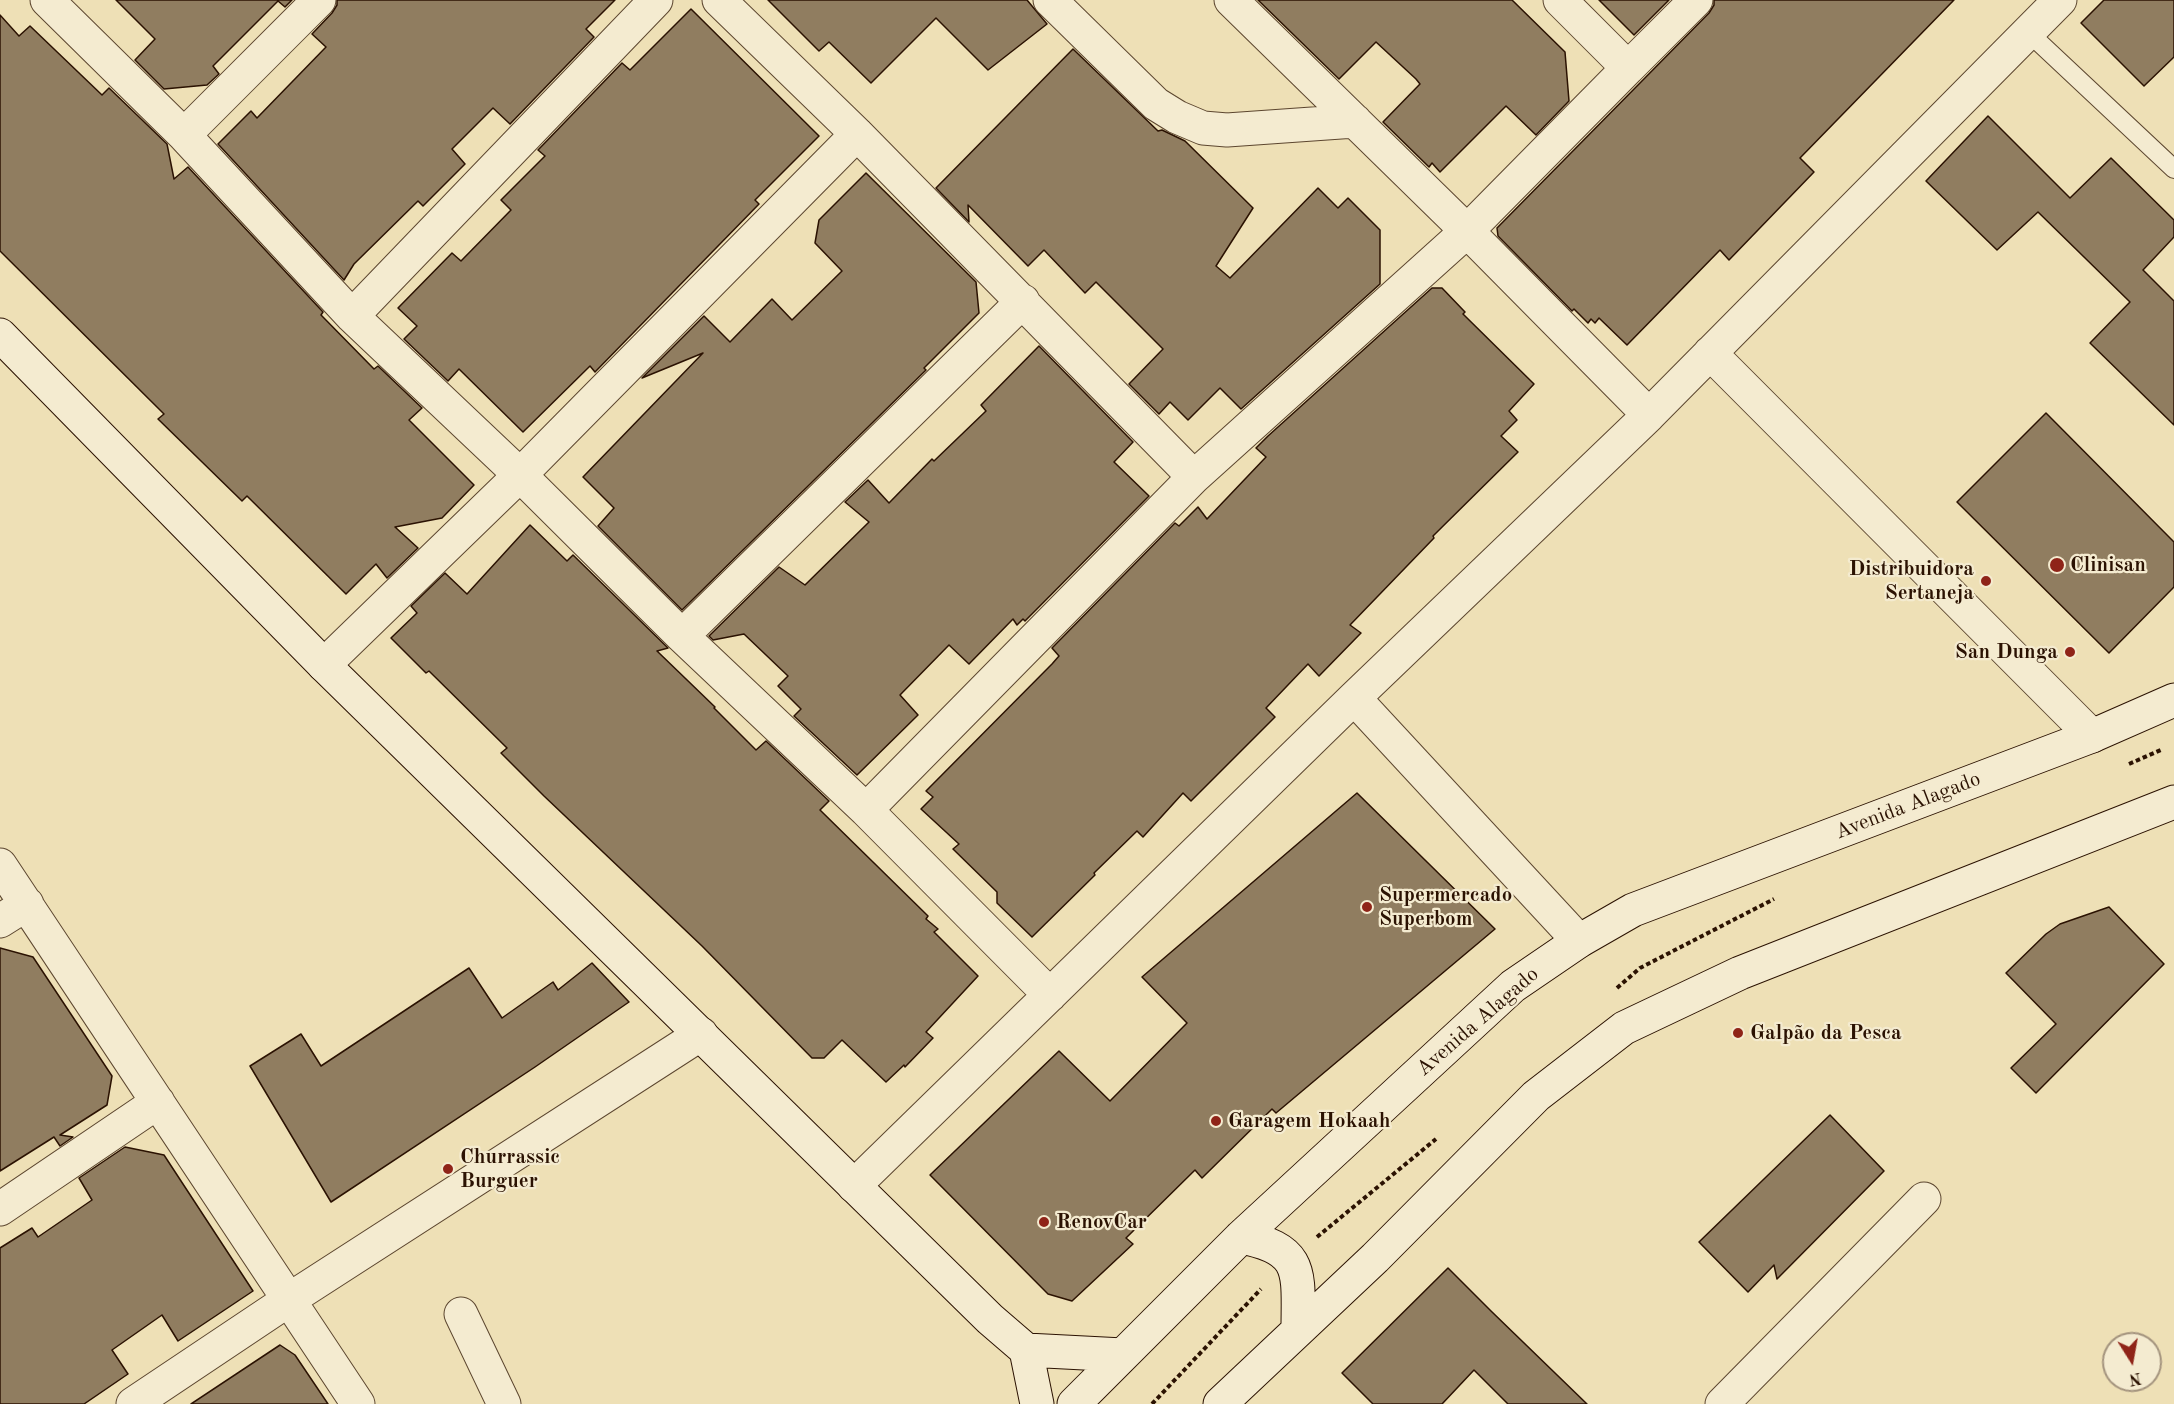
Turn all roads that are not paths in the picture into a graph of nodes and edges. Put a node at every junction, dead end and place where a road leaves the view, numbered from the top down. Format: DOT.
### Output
graph roads {
  1 [pos="47,0"];
  2 [pos="319,0"];
  3 [pos="656,0"];
  4 [pos="718,0"];
  5 [pos="1050,0"];
  6 [pos="1231,0"];
  7 [pos="1560,0"];
  8 [pos="1696,0"];
  9 [pos="2060,0"];
  10 [pos="2028,32"];
  11 [pos="1628,69"];
  12 [pos="1355,122"];
  13 [pos="857,134"];
  14 [pos="184,135"];
  15 [pos="2174,169"];
  16 [pos="1467,231"];
  17 [pos="1023,302"];
  18 [pos="352,316"];
  19 [pos="1,337"];
  20 [pos="1710,353"];
  21 [pos="1649,415"];
  22 [pos="520,475"];
  23 [pos="1194,477"];
  24 [pos="681,636"];
  25 [pos="324,665"];
  26 [pos="1354,698"];
  27 [pos="2174,700"];
  28 [pos="2092,736"];
  29 [pos="2174,802"];
  30 [pos="866,810"];
  31 [pos="0,866"];
  32 [pos="13,913"];
  33 [pos="1579,941"];
  34 [pos="1050,994"];
  35 [pos="701,1034"];
  36 [pos="158,1102"];
  37 [pos="854,1186"];
  38 [pos="1924,1199"];
  39 [pos="0,1209"];
  40 [pos="1241,1237"];
  41 [pos="290,1299"];
  42 [pos="461,1314"];
  43 [pos="1298,1329"];
  44 [pos="1026,1350"];
  45 [pos="1123,1355"];
  46 [pos="133,1404"];
  47 [pos="358,1404"];
  48 [pos="504,1404"];
  49 [pos="1037,1404"];
  50 [pos="1074,1404"];
  51 [pos="1220,1404"];
  52 [pos="1722,1404"];
  1 -- 14 [label="street"];
  2 -- 14 [label="street"];
  3 -- 18 [label="street"];
  4 -- 13 [label="street"];
  5 -- 12 [label="street"];
  6 -- 12 [label="street"];
  7 -- 11 [label="street"];
  8 -- 11 [label="street"];
  9 -- 10 [label="street"];
  10 -- 15 [label="lane"];
  10 -- 20 [label="street"];
  11 -- 16 [label="street"];
  12 -- 16 [label="street"];
  13 -- 17 [label="street"];
  13 -- 22 [label="street"];
  14 -- 18 [label="street"];
  16 -- 21 [label="street"];
  16 -- 23 [label="street"];
  17 -- 23 [label="street"];
  17 -- 24 [label="street"];
  18 -- 22 [label="street"];
  19 -- 25 [label="street"];
  20 -- 21 [label="street"];
  20 -- 28 [label="street"];
  21 -- 26 [label="street"];
  22 -- 24 [label="street"];
  22 -- 25 [label="street"];
  23 -- 30 [label="street"];
  24 -- 30 [label="street"];
  25 -- 35 [label="street"];
  26 -- 33 [label="street"];
  26 -- 34 [label="street"];
  27 -- 28 [label="street, Avenida Alagado"];
  28 -- 33 [label="street, Avenida Alagado"];
  29 -- 43 [label="street"];
  30 -- 34 [label="street"];
  31 -- 32 [label="street"];
  32 -- 36 [label="street"];
  33 -- 40 [label="street, Avenida Alagado"];
  34 -- 37 [label="street"];
  35 -- 37 [label="street"];
  35 -- 41 [label="street"];
  36 -- 39 [label="street"];
  36 -- 41 [label="street"];
  37 -- 44 [label="street"];
  38 -- 52 [label="street"];
  40 -- 43 [label="street"];
  40 -- 45 [label="street, Avenida Alagado"];
  41 -- 46 [label="street"];
  41 -- 47 [label="street"];
  42 -- 48 [label="street"];
  43 -- 51 [label="street"];
  44 -- 45 [label="street"];
  44 -- 49 [label="street"];
  45 -- 50 [label="street, Avenida Alagado"];
}
